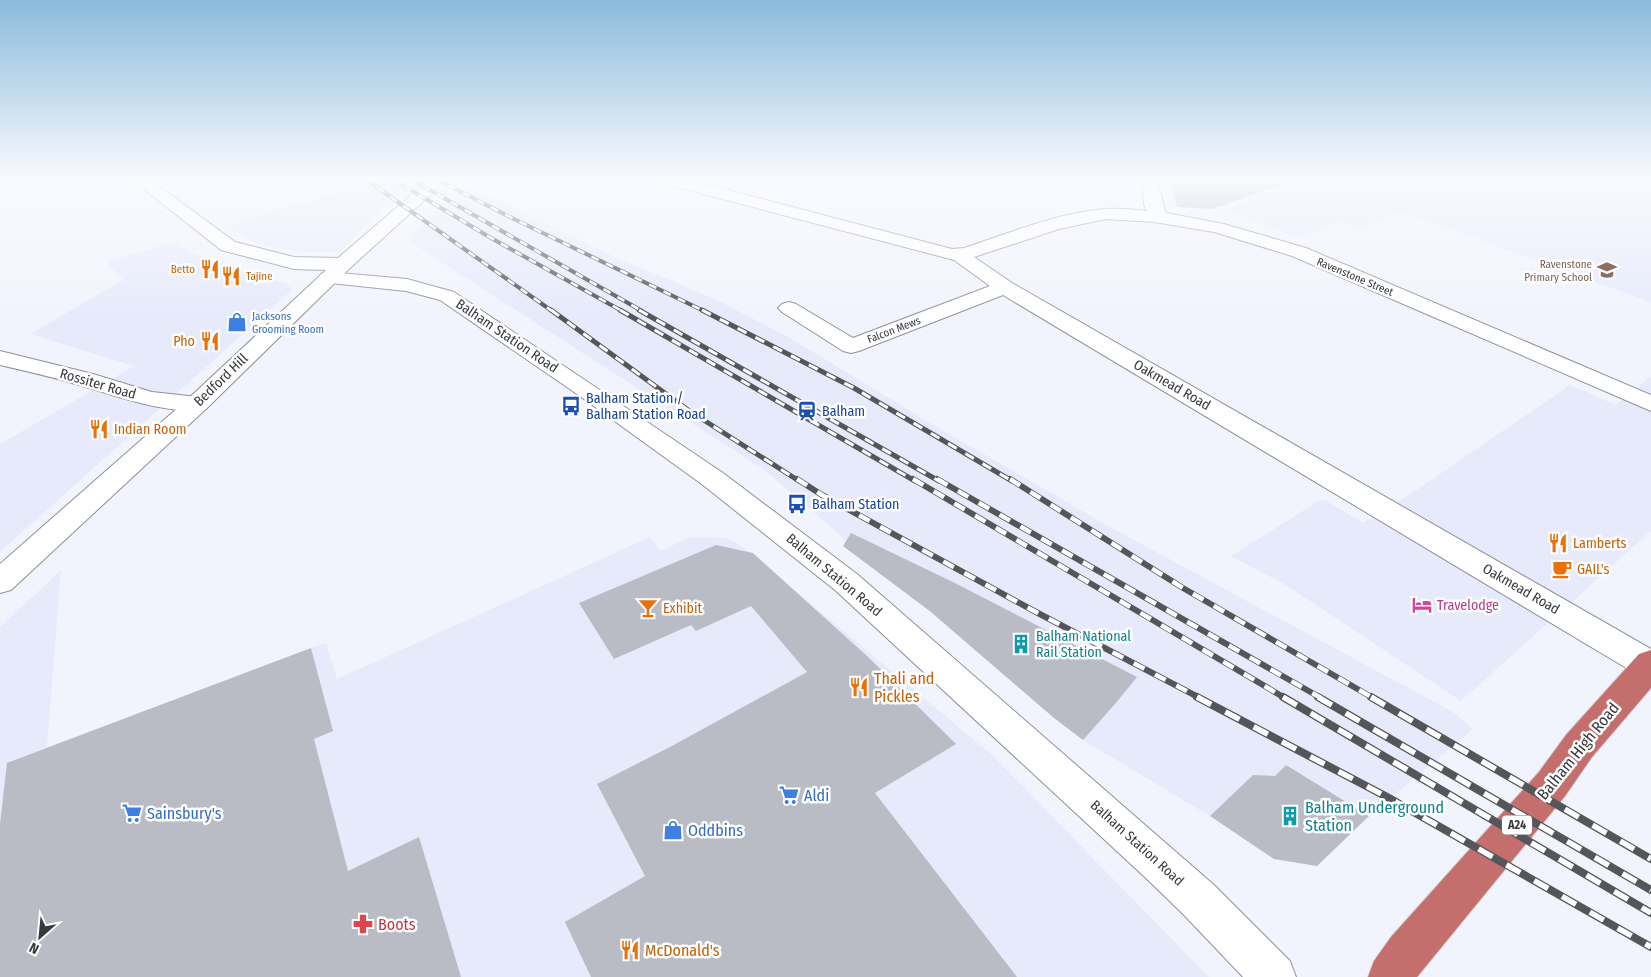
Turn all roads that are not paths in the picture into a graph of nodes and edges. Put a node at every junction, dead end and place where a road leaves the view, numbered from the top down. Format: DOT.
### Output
graph roads {
  1 [pos="198,224"];
  2 [pos="390,224"];
  3 [pos="833,224"];
  4 [pos="1055,224"];
  5 [pos="1194,224"];
  6 [pos="959,255"];
  7 [pos="336,271"];
  8 [pos="1005,288"];
  9 [pos="789,308"];
  10 [pos="0,358"];
  11 [pos="198,402"];
  12 [pos="1651,404"];
  13 [pos="1,581"];
  14 [pos="1651,664"];
  15 [pos="1274,977"];
  16 [pos="1390,977"];
  1 -- 7 [label="street, Balham Station Road"];
  2 -- 7 [label="street, Bedford Hill"];
  3 -- 6 [label="street, Oakmead Road"];
  4 -- 6 [label="street, Ravenstone Street"];
  5 -- 12 [label="street, Ravenstone Street"];
  6 -- 8 [label="street, Oakmead Road"];
  7 -- 11 [label="street, Bedford Hill"];
  7 -- 15 [label="street, Balham Station Road"];
  8 -- 9 [label="street, Falcon Mews"];
  8 -- 14 [label="street, Oakmead Road"];
  10 -- 11 [label="street, Rossiter Road"];
  11 -- 13 [label="street, Bedford Hill"];
  14 -- 16 [label="highway, Balham High Road / A24"];
}
